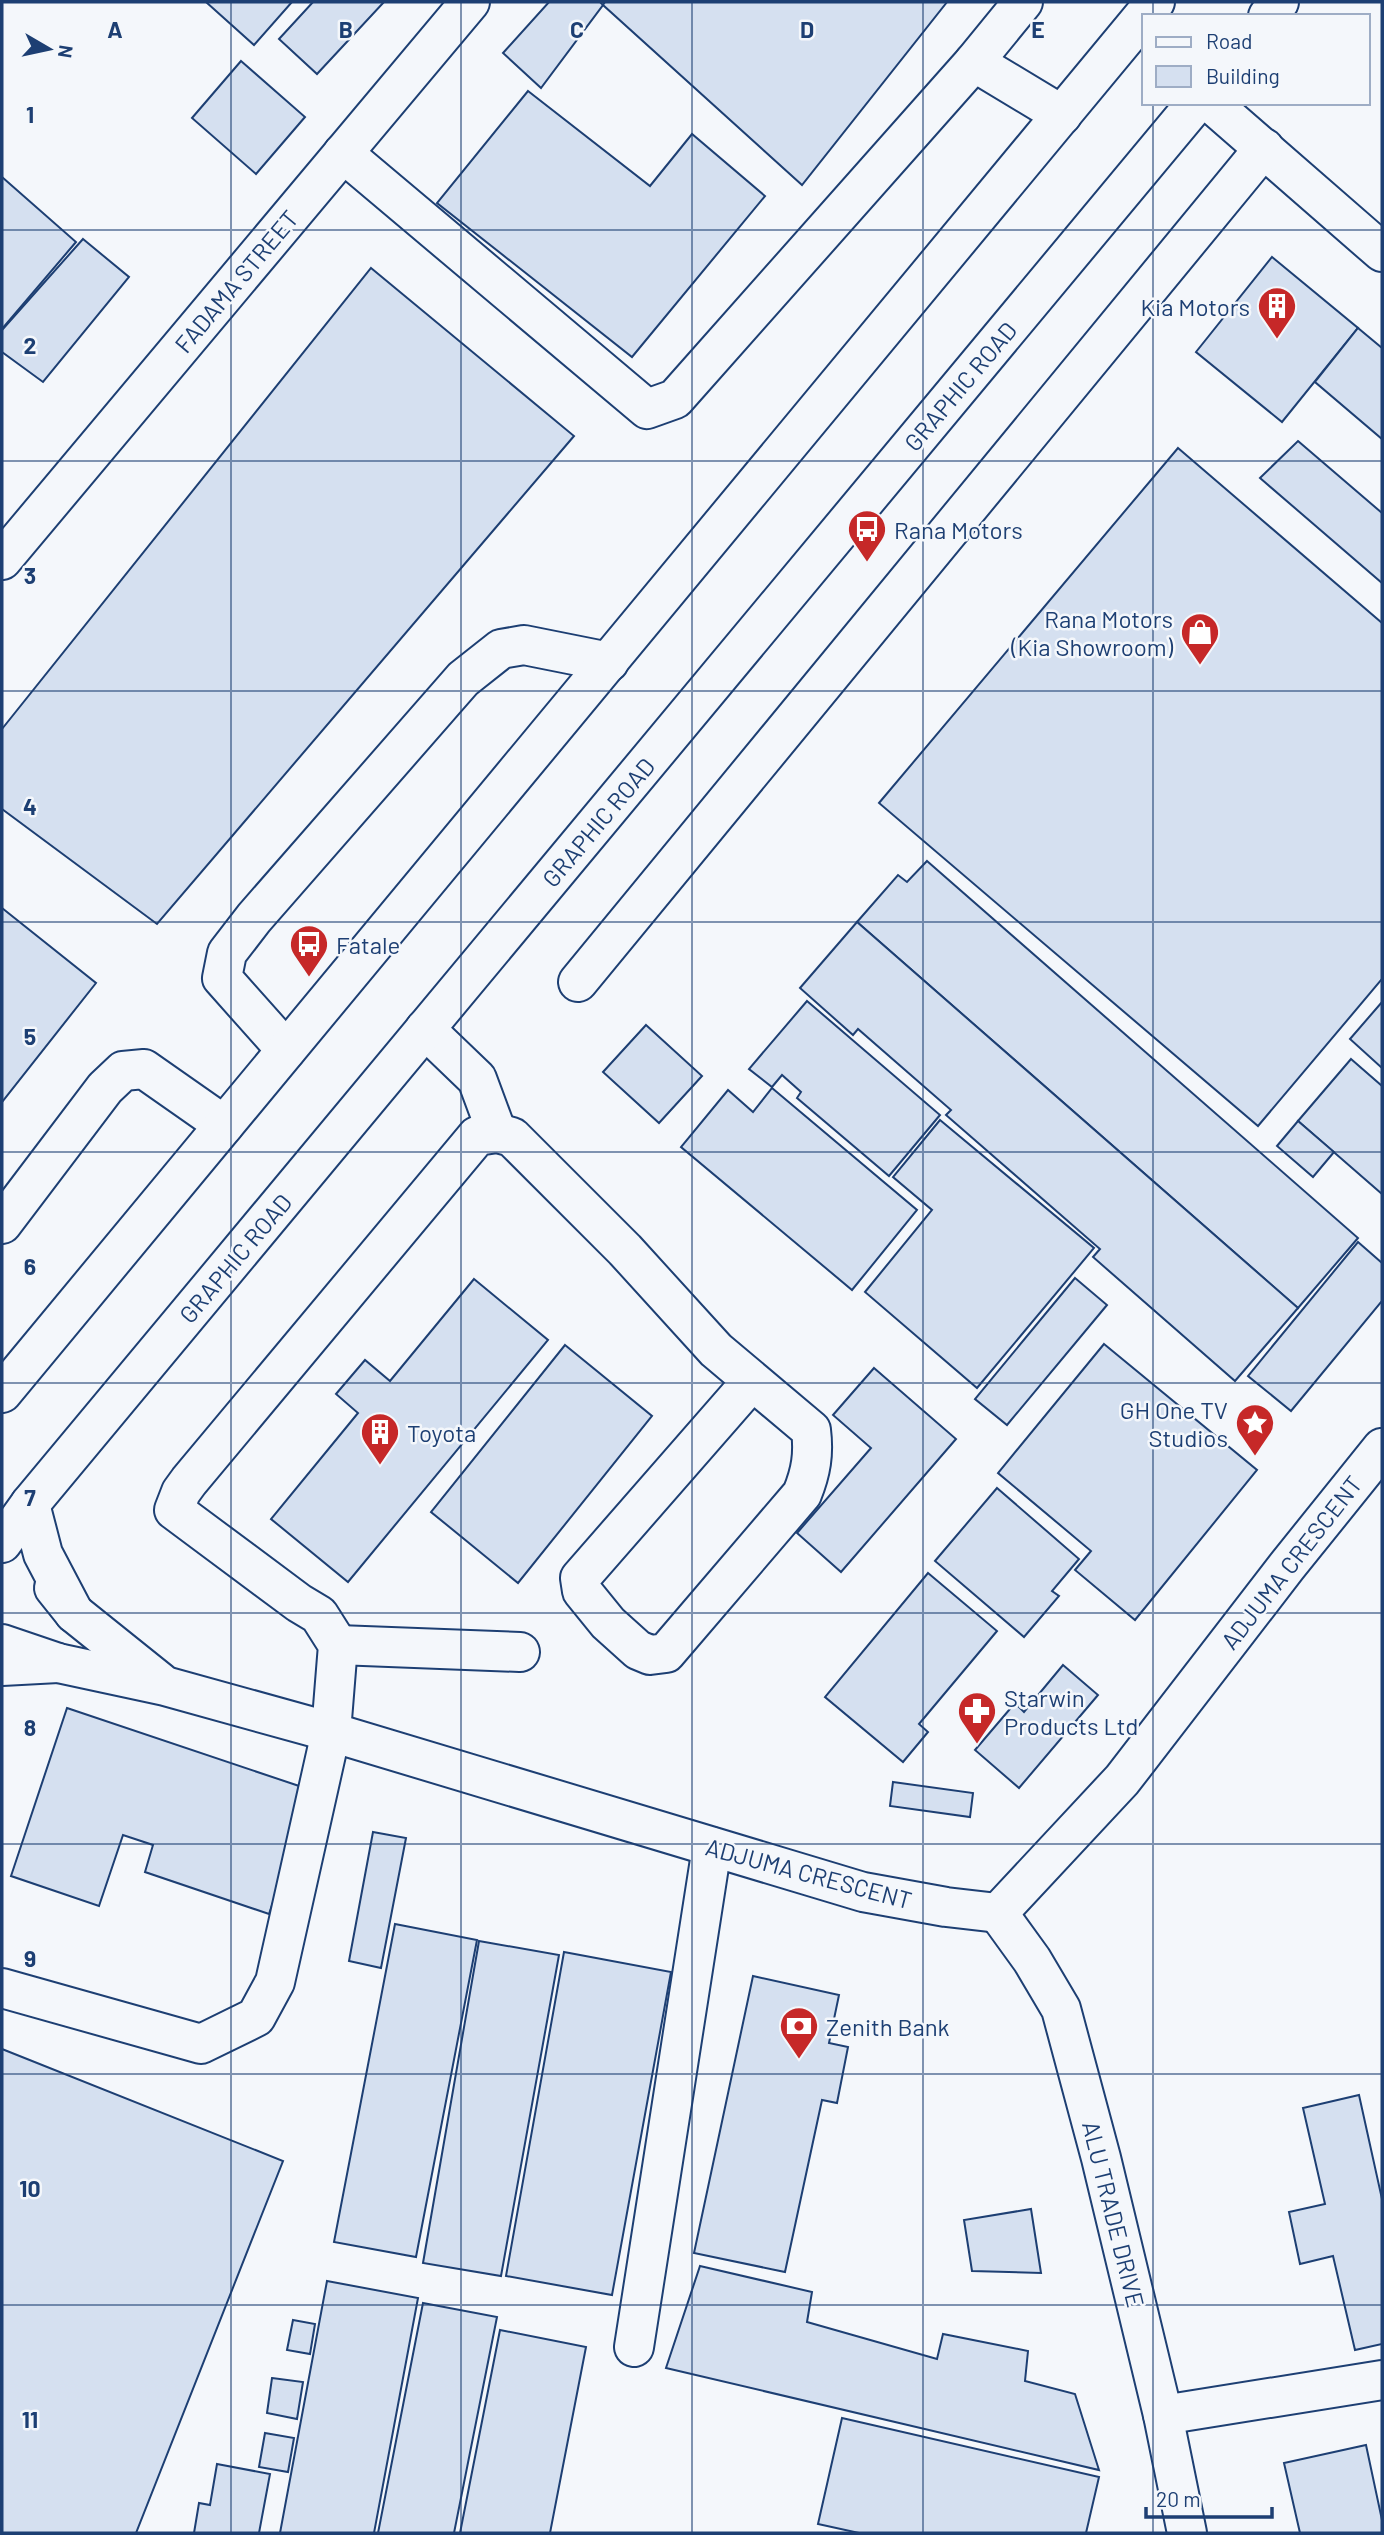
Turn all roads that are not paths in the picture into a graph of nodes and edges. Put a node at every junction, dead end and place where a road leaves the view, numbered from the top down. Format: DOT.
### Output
graph roads {
  1 [pos="470,2"];
  2 [pos="1023,2"];
  3 [pos="1142,19"];
  4 [pos="974,62"];
  5 [pos="1194,105"];
  6 [pos="1213,105"];
  7 [pos="1062,115"];
  8 [pos="1264,148"];
  9 [pos="343,153"];
  10 [pos="1382,252"];
  11 [pos="2,560"];
  12 [pos="609,662"];
  13 [pos="578,982"];
  14 [pos="425,1029"];
  15 [pos="286,1050"];
  16 [pos="224,1125"];
  17 [pos="497,1133"];
  18 [pos="2,1224"];
  19 [pos="752,1381"];
  20 [pos="2,1393"];
  21 [pos="1382,1448"];
  22 [pos="10,1527"];
  23 [pos="2,1644"];
  24 [pos="338,1645"];
  25 [pos="520,1652"];
  26 [pos="58,1663"];
  27 [pos="2,1666"];
  28 [pos="165,1686"];
  29 [pos="331,1732"];
  30 [pos="712,1847"];
  31 [pos="998,1913"];
  32 [pos="2,1988"];
  33 [pos="634,2347"];
  34 [pos="1382,2380"];
  35 [pos="1163,2415"];
  36 [pos="1187,2533"];
  1 -- 9 [label="main road, FADAMA STREET"];
  2 -- 4 [label="main road"];
  3 -- 7 [label="main road"];
  4 -- 7 [label="main road"];
  4 -- 9 [label="main road"];
  5 -- 14 [label="main road, GRAPHIC ROAD"];
  6 -- 8 [label="main road"];
  7 -- 12 [label="main road"];
  8 -- 10 [label="main road"];
  8 -- 13 [label="main road"];
  9 -- 11 [label="main road, FADAMA STREET"];
  12 -- 15 [label="main road"];
  12 -- 15 [label="main road"];
  14 -- 17 [label="main road"];
  14 -- 22 [label="main road, GRAPHIC ROAD"];
  15 -- 16 [label="main road"];
  16 -- 18 [label="main road"];
  16 -- 20 [label="main road"];
  17 -- 19 [label="main road"];
  17 -- 24 [label="main road"];
  19 -- 19 [label="main road"];
  21 -- 31 [label="main road, ADJUMA CRESCENT"];
  22 -- 28 [label="main road, ADJUMA CRESCENT"];
  23 -- 26 [label="main road, ADJUMA CRESCENT"];
  24 -- 25 [label="main road"];
  24 -- 29 [label="main road"];
  26 -- 27 [label="main road"];
  26 -- 28 [label="main road, ADJUMA CRESCENT"];
  28 -- 29 [label="main road, ADJUMA CRESCENT"];
  29 -- 30 [label="main road, ADJUMA CRESCENT"];
  29 -- 32 [label="main road"];
  30 -- 31 [label="main road, ADJUMA CRESCENT"];
  30 -- 33 [label="main road"];
  31 -- 35 [label="main road, ALU TRADE DRIVE"];
  34 -- 35 [label="main road"];
  35 -- 36 [label="main road, ALU TRADE DRIVE"];
}
